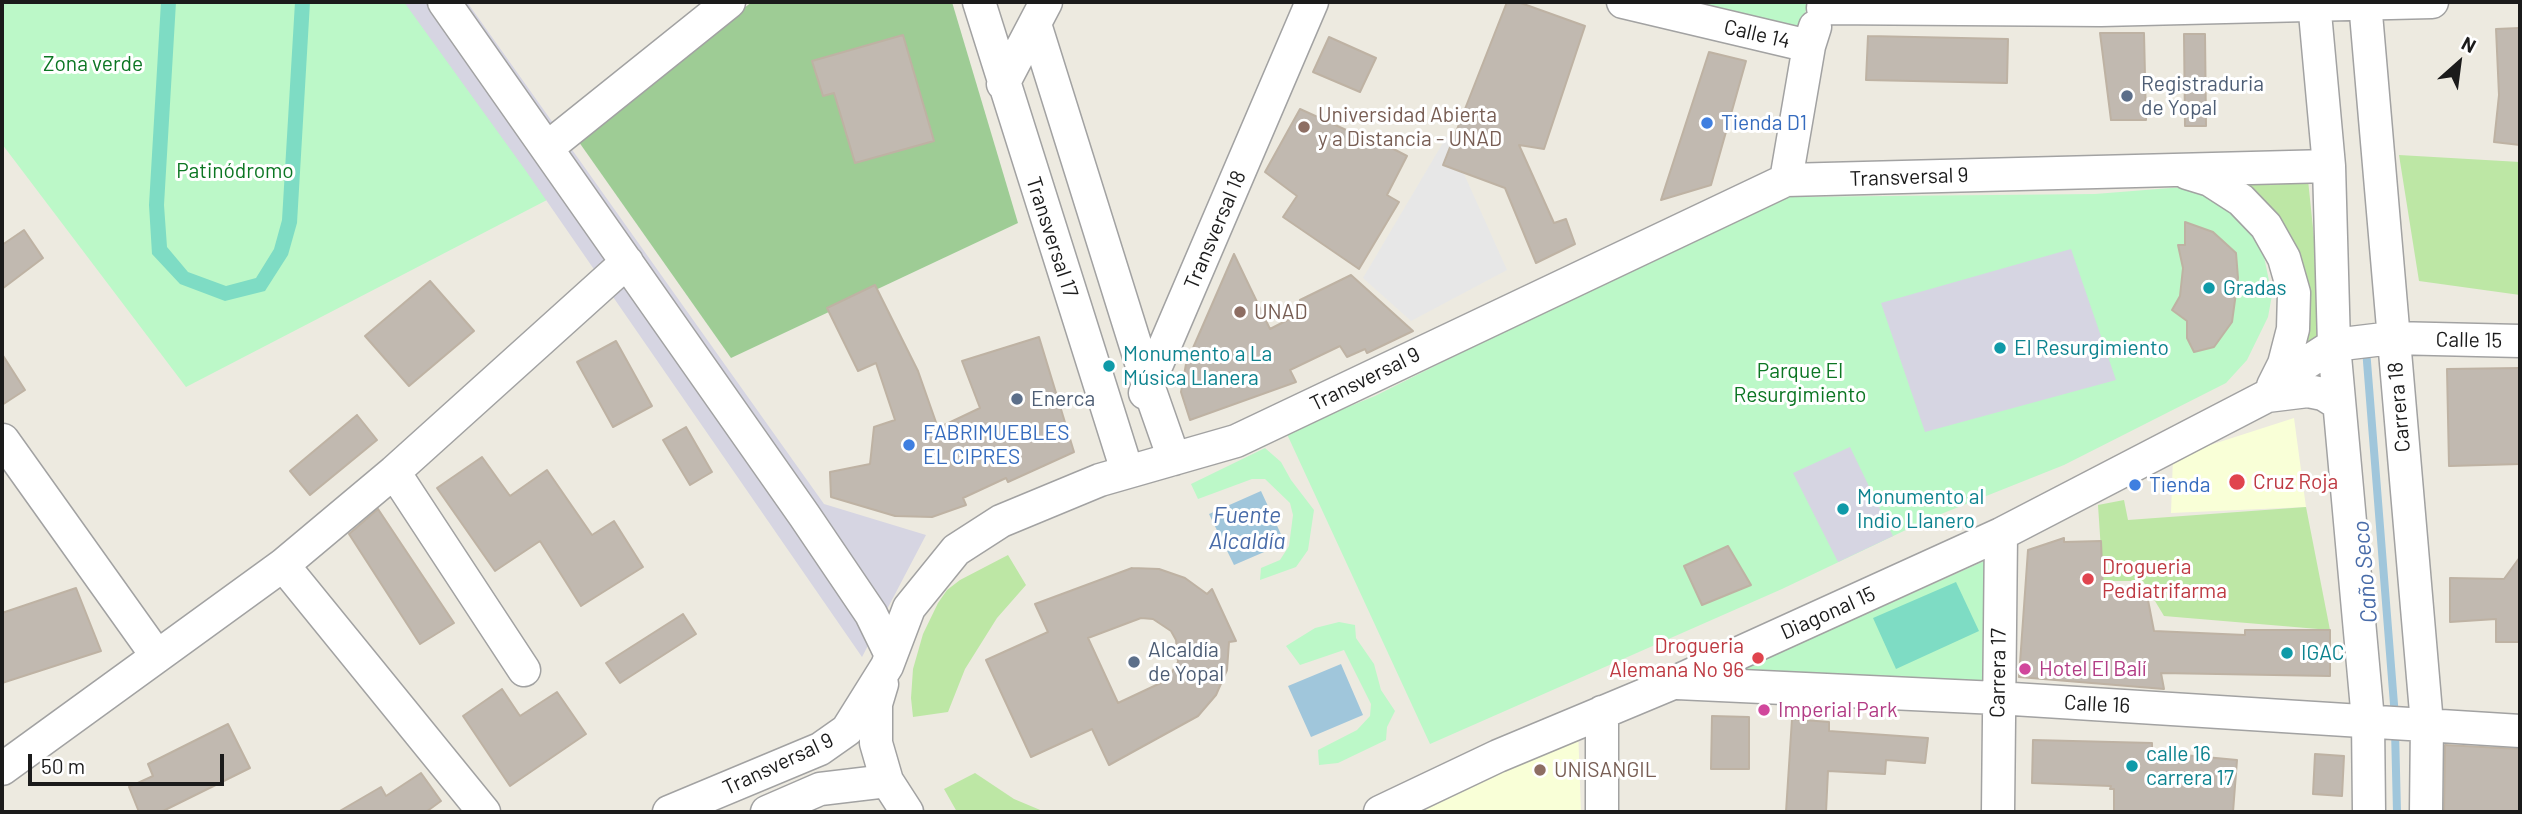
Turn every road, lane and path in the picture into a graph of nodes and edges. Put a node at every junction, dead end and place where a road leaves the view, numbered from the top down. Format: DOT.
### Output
graph roads {
  1 [pos="444,2"];
  2 [pos="729,2"];
  3 [pos="979,2"];
  4 [pos="1312,2"];
  5 [pos="1623,2"];
  6 [pos="2432,2"];
  7 [pos="2364,3"];
  8 [pos="2316,4"];
  9 [pos="1824,5"];
  10 [pos="2101,6"];
  11 [pos="1040,13"];
  12 [pos="1809,46"];
  13 [pos="1003,84"];
  14 [pos="547,148"];
  15 [pos="2329,166"];
  16 [pos="2175,169"];
  17 [pos="1786,180"];
  18 [pos="626,262"];
  19 [pos="2392,338"];
  20 [pos="2520,341"];
  21 [pos="2334,345"];
  22 [pos="1148,385"];
  23 [pos="2267,396"];
  24 [pos="2339,404"];
  25 [pos="3,440"];
  26 [pos="1124,459"];
  27 [pos="1174,459"];
  28 [pos="394,472"];
  29 [pos="2001,534"];
  30 [pos="283,565"];
  31 [pos="157,656"];
  32 [pos="889,660"];
  33 [pos="524,670"];
  34 [pos="1672,683"];
  35 [pos="1997,698"];
  36 [pos="1602,712"];
  37 [pos="2401,723"];
  38 [pos="2520,731"];
  39 [pos="2,769"];
  40 [pos="888,797"];
  41 [pos="484,812"];
  42 [pos="670,812"];
  43 [pos="767,812"];
  44 [pos="907,812"];
  45 [pos="1380,812"];
  46 [pos="1602,812"];
  47 [pos="1997,812"];
  48 [pos="2370,812"];
  49 [pos="2426,812"];
  1 -- 14 [label="street"];
  2 -- 14 [label="street"];
  3 -- 13 [label="street, Transversal 17"];
  4 -- 22 [label="street, Transversal 18"];
  5 -- 12 [label="street, Calle 14"];
  6 -- 7 [label="street"];
  7 -- 8 [label="street"];
  7 -- 19 [label="street, Carrera 18"];
  8 -- 10 [label="street"];
  8 -- 15 [label="street, Carrera 18"];
  9 -- 10 [label="street"];
  9 -- 12 [label="street"];
  11 -- 13 [label="street"];
  11 -- 22 [label="street"];
  12 -- 17 [label="street"];
  13 -- 26 [label="street, Transversal 17"];
  14 -- 18 [label="street"];
  15 -- 16 [label="street"];
  15 -- 21 [label="street, Carrera 18"];
  16 -- 17 [label="street, Transversal 9"];
  16 -- 23 [label="street"];
  17 -- 27 [label="street, Transversal 9"];
  18 -- 28 [label="street"];
  18 -- 32 [label="street"];
  19 -- 20 [label="street, Calle 15"];
  19 -- 21 [label="street, Calle 15"];
  19 -- 37 [label="street, Carrera 18"];
  21 -- 23 [label="street, Calle 15"];
  21 -- 24 [label="street, Carrera 18"];
  22 -- 26 [label="street, Transversal 18"];
  22 -- 27 [label="street"];
  23 -- 24 [label="street"];
  23 -- 29 [label="street, Diagonal 15"];
  24 -- 37 [label="street, Carrera 18"];
  25 -- 31 [label="street"];
  26 -- 27 [label="street, Transversal 9"];
  26 -- 32 [label="street, Transversal 9"];
  28 -- 30 [label="street"];
  28 -- 33 [label="street"];
  29 -- 34 [label="street, Diagonal 15"];
  29 -- 35 [label="street, Carrera 17"];
  30 -- 31 [label="street"];
  30 -- 41 [label="street"];
  31 -- 39 [label="street"];
  32 -- 40 [label="street"];
  32 -- 42 [label="street, Transversal 9"];
  34 -- 35 [label="street, Calle 16"];
  34 -- 36 [label="street, Diagonal 15"];
  35 -- 37 [label="street, Calle 16"];
  35 -- 47 [label="street, Carrera 17"];
  36 -- 45 [label="street, Diagonal 15"];
  36 -- 46 [label="street"];
  37 -- 38 [label="street, Calle 16"];
  37 -- 48 [label="street, Carrera 18"];
  37 -- 49 [label="street, Carrera 18"];
  40 -- 43 [label="street, Transversal 9"];
  40 -- 44 [label="street"];
}
